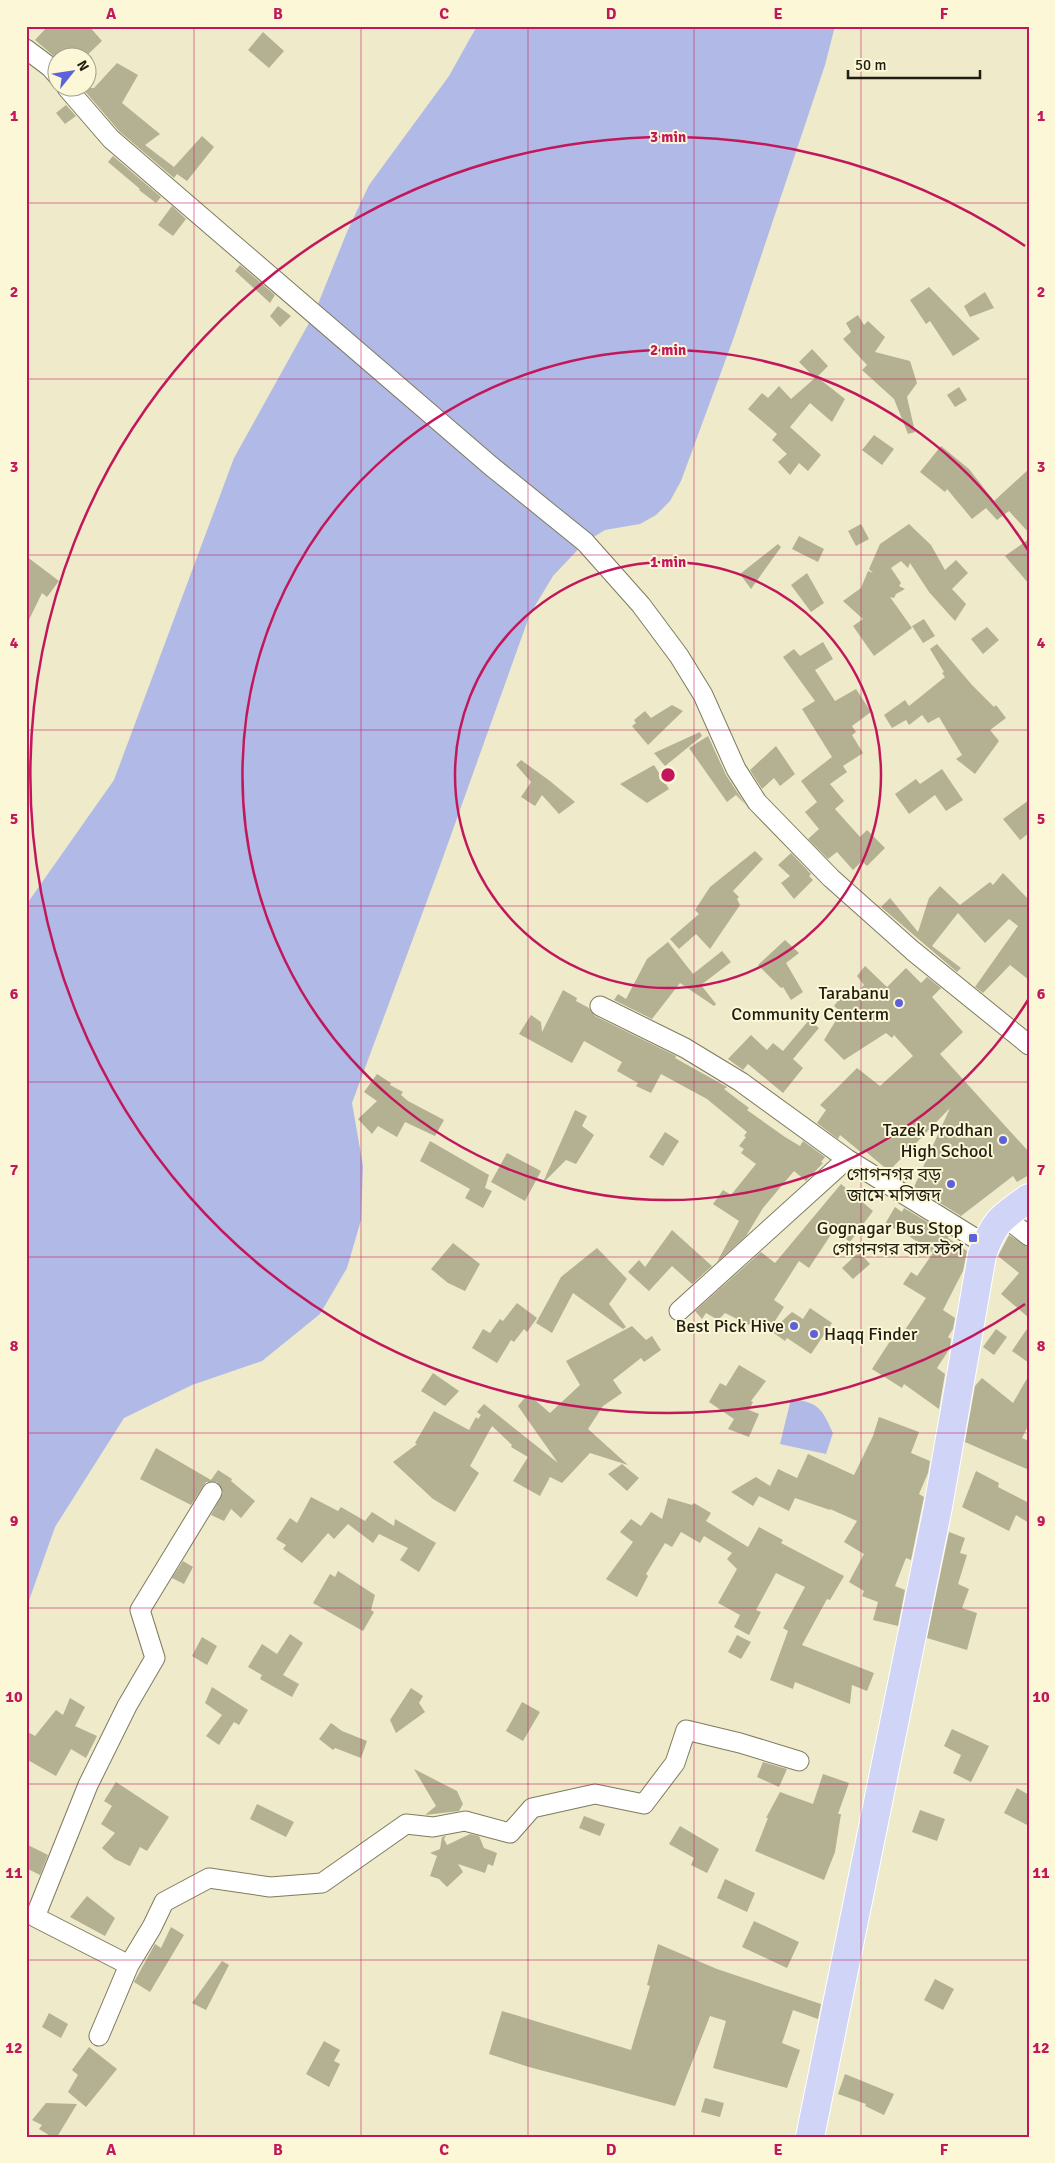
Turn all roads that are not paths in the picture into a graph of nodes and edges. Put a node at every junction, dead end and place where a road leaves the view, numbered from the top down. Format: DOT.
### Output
graph roads {
  1 [pos="26,49"];
  2 [pos="48,66"];
  3 [pos="77,98"];
  4 [pos="600,1006"];
  5 [pos="1029,1044"];
  6 [pos="847,1159"];
  7 [pos="1029,1198"];
  8 [pos="1003,1216"];
  9 [pos="1029,1236"];
  10 [pos="986,1245"];
  11 [pos="679,1311"];
  12 [pos="212,1492"];
  13 [pos="799,1761"];
  14 [pos="128,1965"];
  15 [pos="99,2036"];
  16 [pos="810,2137"];
  1 -- 2 [label="street"];
  3 -- 5 [label="street"];
  4 -- 6 [label="street"];
  6 -- 10 [label="street"];
  6 -- 11 [label="street"];
  7 -- 8 [label="main road"];
  8 -- 9 [label="street"];
  8 -- 10 [label="main road"];
  10 -- 16 [label="main road"];
  12 -- 14 [label="street"];
  13 -- 14 [label="street"];
  14 -- 15 [label="street"];
}
